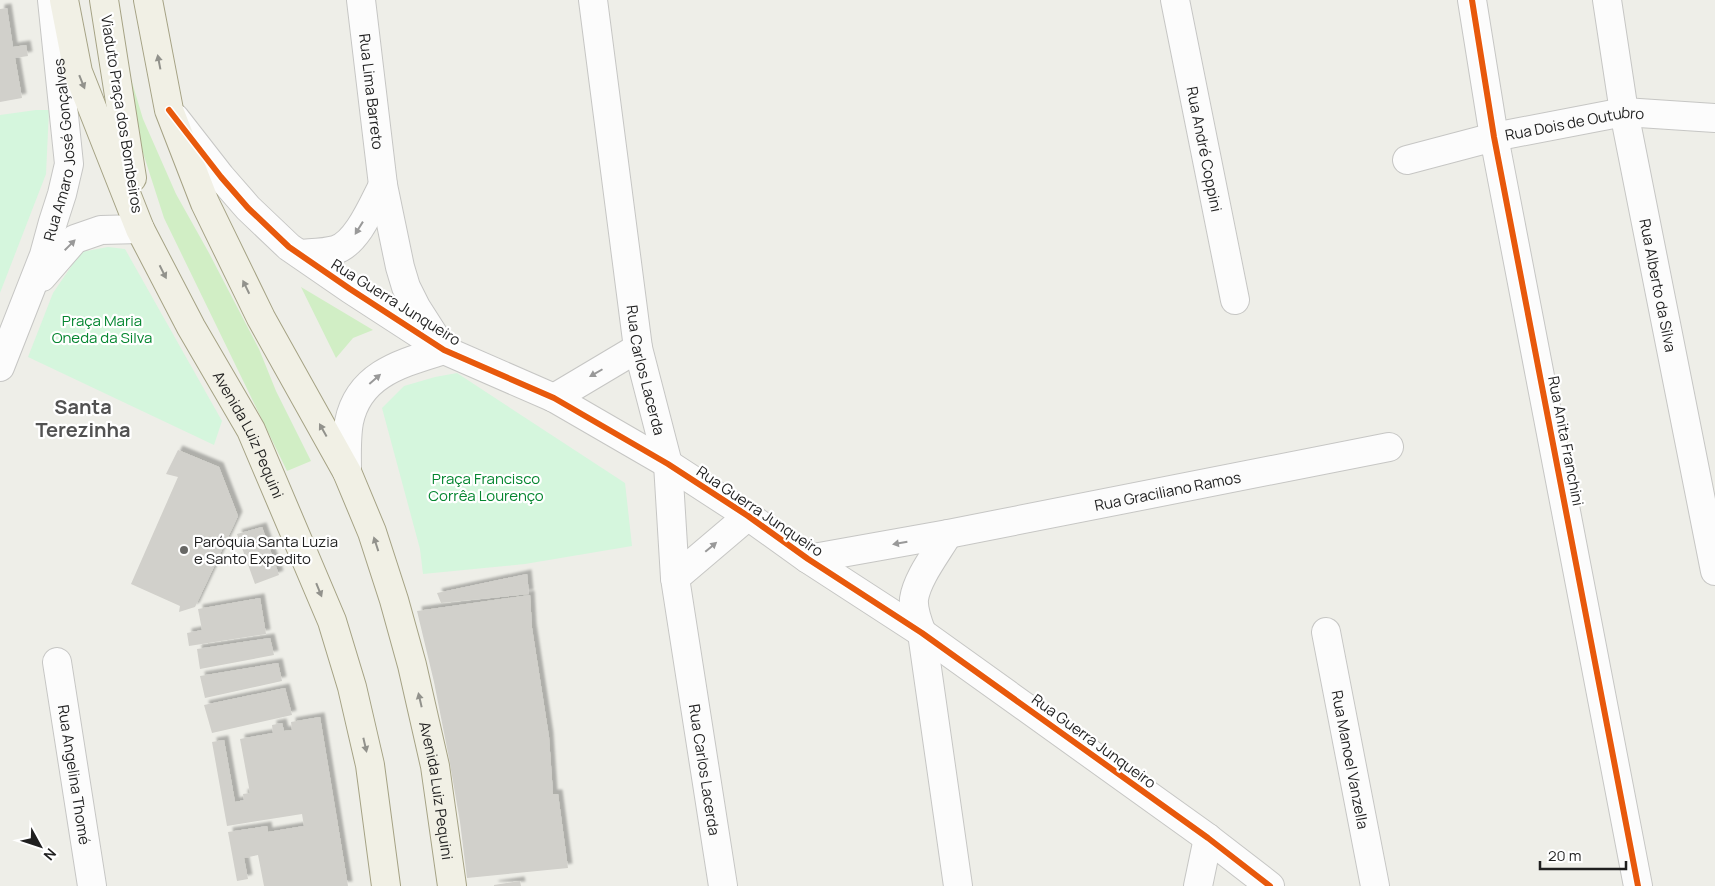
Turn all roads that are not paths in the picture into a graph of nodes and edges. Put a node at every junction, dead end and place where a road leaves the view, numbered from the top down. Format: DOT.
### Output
graph roads {
  1 [pos="52,0"];
  2 [pos="64,0"];
  3 [pos="104,0"];
  4 [pos="148,0"];
  5 [pos="361,0"];
  6 [pos="593,0"];
  7 [pos="1176,0"];
  8 [pos="1472,0"];
  9 [pos="1607,0"];
  10 [pos="169,110"];
  11 [pos="1624,112"];
  12 [pos="1715,118"];
  13 [pos="1494,137"];
  14 [pos="1407,160"];
  15 [pos="383,185"];
  16 [pos="140,229"];
  17 [pos="300,254"];
  18 [pos="27,296"];
  19 [pos="1235,300"];
  20 [pos="638,348"];
  21 [pos="444,350"];
  22 [pos="0,367"];
  23 [pos="554,398"];
  24 [pos="1389,447"];
  25 [pos="668,464"];
  26 [pos="347,472"];
  27 [pos="748,516"];
  28 [pos="948,534"];
  29 [pos="808,559"];
  30 [pos="1715,571"];
  31 [pos="675,578"];
  32 [pos="1326,632"];
  33 [pos="922,633"];
  34 [pos="57,662"];
  35 [pos="1208,838"];
  36 [pos="92,886"];
  37 [pos="386,886"];
  38 [pos="452,886"];
  39 [pos="723,886"];
  40 [pos="958,886"];
  41 [pos="1198,886"];
  42 [pos="1270,886"];
  43 [pos="1375,886"];
  44 [pos="1638,886"];
  1 -- 18 [label="street, Rua Amaro José Gonçalves"];
  2 -- 16 [label="main road, Avenida Luiz Pequini, one-way"];
  3 -- 16 [label="main road, Viaduto Praça dos Bombeiros"];
  10 -- 4 [label="main road, Avenida Luiz Pequini, one-way"];
  5 -- 15 [label="street, Rua Lima Barreto"];
  6 -- 20 [label="street, Rua Carlos Lacerda"];
  7 -- 19 [label="street, Rua André Coppini"];
  8 -- 13 [label="street, Rua Anita Franchini"];
  9 -- 11 [label="street, Rua Alberto da Silva"];
  10 -- 17 [label="street, Rua Guerra Junqueiro"];
  26 -- 10 [label="main road, Avenida Luiz Pequini, one-way"];
  11 -- 12 [label="street, Rua Dois de Outubro"];
  11 -- 13 [label="street, Rua Dois de Outubro"];
  11 -- 30 [label="street, Rua Alberto da Silva"];
  13 -- 14 [label="street, Rua Dois de Outubro"];
  13 -- 44 [label="street, Rua Anita Franchini"];
  15 -- 17 [label="street, one-way"];
  15 -- 21 [label="street, Rua Lima Barreto"];
  18 -- 16 [label="street, Rua Amaro José Gonçalves, one-way"];
  16 -- 37 [label="main road, Avenida Luiz Pequini, one-way"];
  17 -- 21 [label="street, Rua Guerra Junqueiro"];
  18 -- 22 [label="street, Rua Amaro José Gonçalves"];
  20 -- 23 [label="street, one-way"];
  20 -- 25 [label="street, Rua Carlos Lacerda"];
  21 -- 23 [label="street, Rua Guerra Junqueiro"];
  26 -- 21 [label="street, Rua Guerra Junqueiro, one-way"];
  23 -- 25 [label="street, Rua Guerra Junqueiro"];
  24 -- 28 [label="street, Rua Graciliano Ramos"];
  25 -- 27 [label="street, Rua Guerra Junqueiro"];
  25 -- 31 [label="street, Rua Carlos Lacerda"];
  38 -- 26 [label="main road, Avenida Luiz Pequini, one-way"];
  27 -- 29 [label="street, Rua Guerra Junqueiro"];
  31 -- 27 [label="street, Rua Guerra Junqueiro, one-way"];
  28 -- 29 [label="street, Rua Graciliano Ramos, one-way"];
  28 -- 33 [label="street"];
  29 -- 33 [label="street, Rua Guerra Junqueiro"];
  31 -- 39 [label="street, Rua Carlos Lacerda"];
  32 -- 43 [label="street, Rua Manoel Vanzella"];
  33 -- 35 [label="street, Rua Guerra Junqueiro"];
  33 -- 40 [label="street"];
  34 -- 36 [label="street, Rua Angelina Thomé"];
  35 -- 41 [label="street"];
  35 -- 42 [label="street, Rua Guerra Junqueiro"];
}
